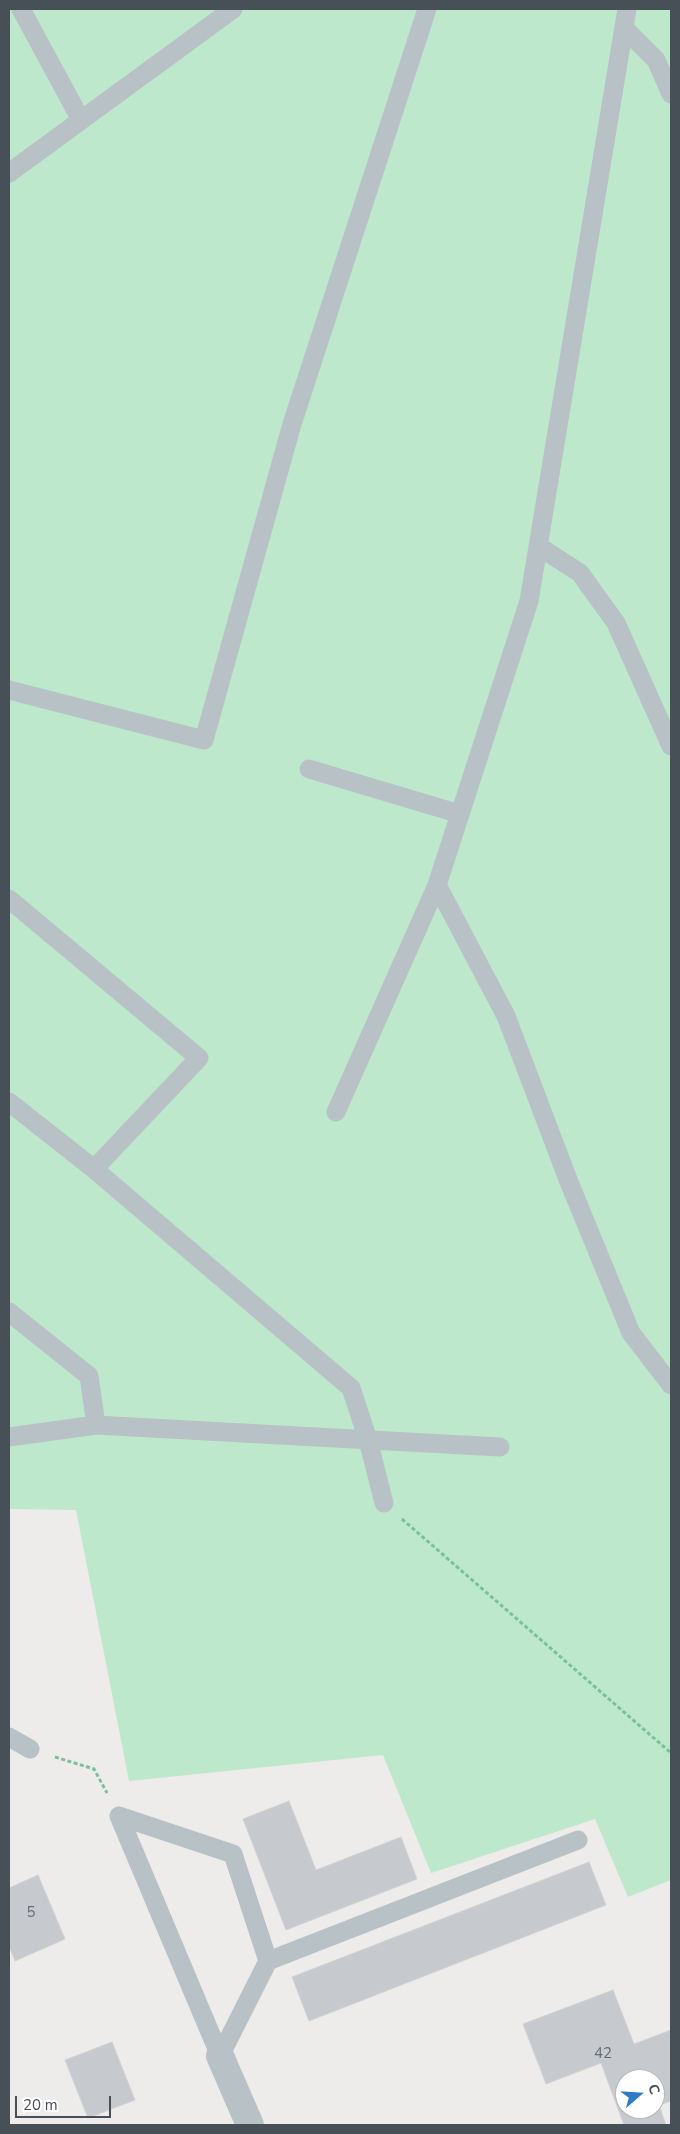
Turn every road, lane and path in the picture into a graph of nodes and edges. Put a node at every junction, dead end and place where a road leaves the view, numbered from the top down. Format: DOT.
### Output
graph roads {
  1 [pos="21,9"];
  2 [pos="233,9"];
  3 [pos="427,9"];
  4 [pos="627,9"];
  5 [pos="624,28"];
  6 [pos="671,94"];
  7 [pos="81,120"];
  8 [pos="9,173"];
  9 [pos="538,546"];
  10 [pos="9,690"];
  11 [pos="671,746"];
  12 [pos="309,769"];
  13 [pos="460,814"];
  14 [pos="437,885"];
  15 [pos="9,899"];
  16 [pos="9,1102"];
  17 [pos="336,1112"];
  18 [pos="94,1169"];
  19 [pos="9,1312"];
  20 [pos="671,1384"];
  21 [pos="96,1425"];
  22 [pos="9,1437"];
  23 [pos="368,1440"];
  24 [pos="500,1447"];
  25 [pos="384,1503"];
  26 [pos="9,1738"];
  27 [pos="30,1749"];
  28 [pos="671,1753"];
  29 [pos="119,1816"];
  30 [pos="578,1840"];
  31 [pos="268,1961"];
  32 [pos="220,2056"];
  33 [pos="250,2125"];
  1 -- 7 [label="lane"];
  2 -- 7 [label="lane"];
  3 -- 10 [label="lane"];
  4 -- 5 [label="lane"];
  5 -- 6 [label="lane"];
  5 -- 9 [label="lane"];
  7 -- 8 [label="lane"];
  9 -- 11 [label="lane"];
  9 -- 13 [label="lane"];
  12 -- 13 [label="lane"];
  13 -- 14 [label="lane"];
  14 -- 17 [label="lane"];
  14 -- 20 [label="lane"];
  15 -- 18 [label="lane"];
  16 -- 18 [label="lane"];
  18 -- 23 [label="lane"];
  19 -- 21 [label="lane"];
  21 -- 22 [label="lane"];
  21 -- 23 [label="lane"];
  23 -- 24 [label="lane"];
  23 -- 25 [label="lane"];
  25 -- 28 [label="path"];
  26 -- 27 [label="lane"];
  27 -- 29 [label="path"];
  29 -- 31 [label="lane"];
  29 -- 32 [label="lane"];
  30 -- 31 [label="lane"];
  31 -- 32 [label="lane"];
  32 -- 33 [label="street"];
}
